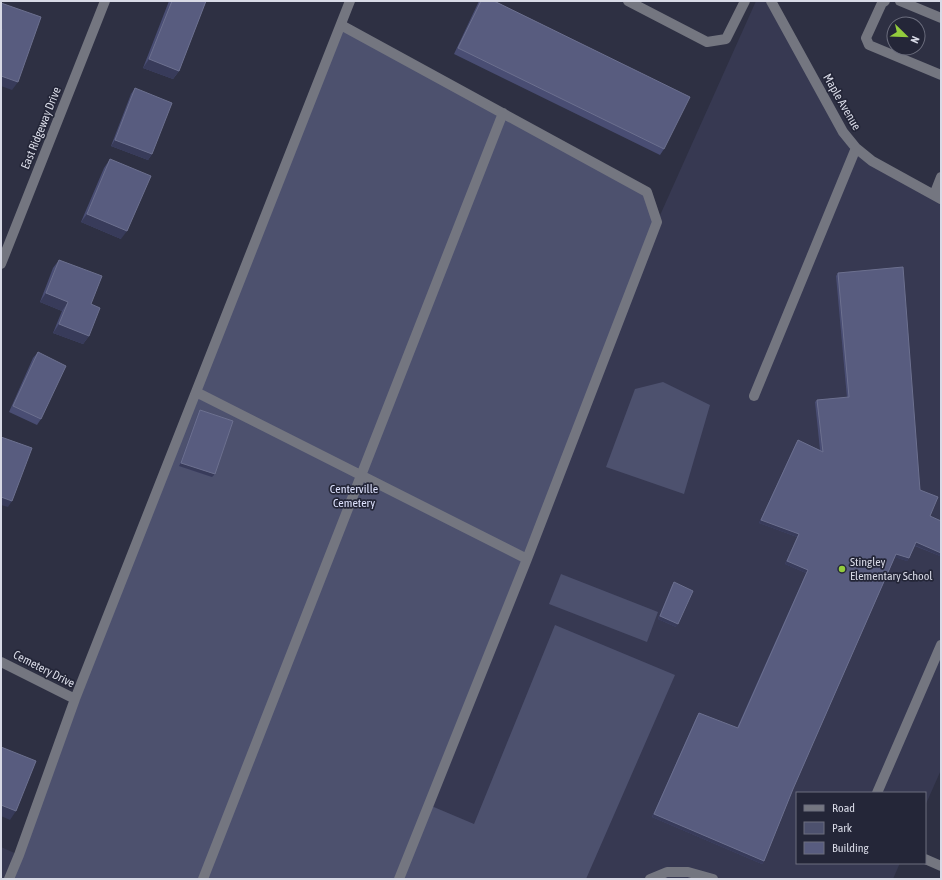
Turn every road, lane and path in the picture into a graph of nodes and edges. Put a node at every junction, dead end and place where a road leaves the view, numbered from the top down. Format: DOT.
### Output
graph roads {
  1 [pos="105,1"];
  2 [pos="350,1"];
  3 [pos="628,1"];
  4 [pos="745,1"];
  5 [pos="885,1"];
  6 [pos="900,1"];
  7 [pos="776,3"];
  8 [pos="941,18"];
  9 [pos="340,25"];
  10 [pos="941,75"];
  11 [pos="503,113"];
  12 [pos="856,148"];
  13 [pos="941,177"];
  14 [pos="937,197"];
  15 [pos="1,264"];
  16 [pos="196,392"];
  17 [pos="754,396"];
  18 [pos="361,476"];
  19 [pos="527,559"];
  20 [pos="941,645"];
  21 [pos="1,662"];
  22 [pos="75,699"];
  23 [pos="877,792"];
  24 [pos="926,859"];
  25 [pos="941,866"];
  26 [pos="9,879"];
  27 [pos="203,879"];
  28 [pos="399,879"];
  29 [pos="650,879"];
  30 [pos="713,879"];
  1 -- 15 [label="street, East Ridgeway Drive"];
  2 -- 9 [label="street"];
  3 -- 4 [label="street"];
  5 -- 10 [label="street"];
  6 -- 8 [label="street"];
  7 -- 12 [label="street, Maple Avenue"];
  9 -- 11 [label="street"];
  9 -- 16 [label="street"];
  11 -- 18 [label="street"];
  11 -- 19 [label="street"];
  12 -- 14 [label="street, Maple Avenue"];
  12 -- 17 [label="street"];
  13 -- 14 [label="street"];
  16 -- 18 [label="street"];
  16 -- 22 [label="street"];
  18 -- 19 [label="street"];
  18 -- 27 [label="street"];
  19 -- 28 [label="street"];
  20 -- 23 [label="street"];
  21 -- 22 [label="street, Cemetery Drive"];
  22 -- 26 [label="street"];
  24 -- 25 [label="street"];
  29 -- 30 [label="street"];
}
